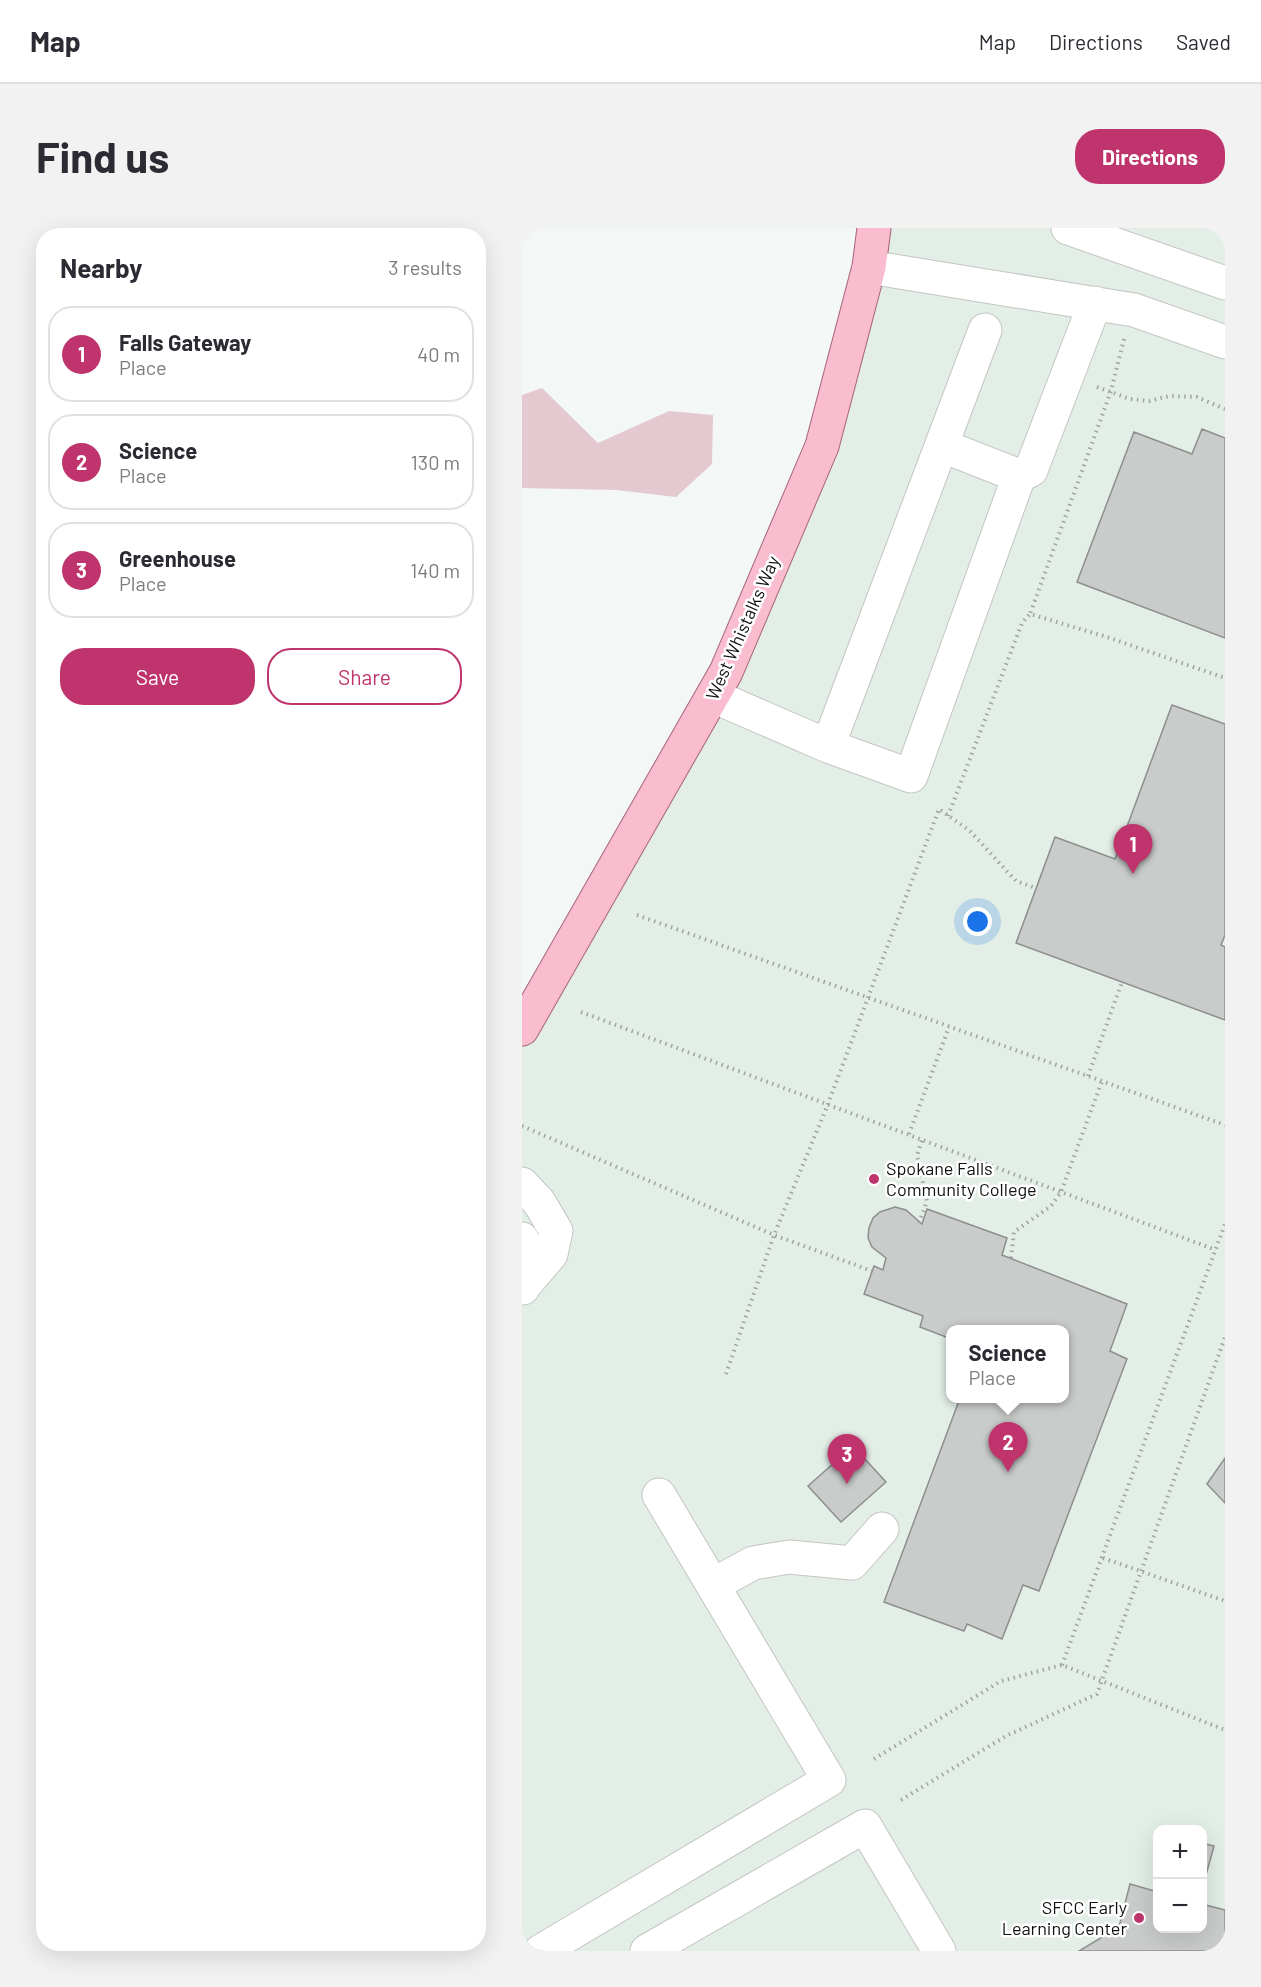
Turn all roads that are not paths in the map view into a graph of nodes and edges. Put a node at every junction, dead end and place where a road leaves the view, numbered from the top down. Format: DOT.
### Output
graph roads {
  1 [pos="874,228"];
  2 [pos="1068,228"];
  3 [pos="869,267"];
  4 [pos="1225,283"];
  5 [pos="1095,303"];
  6 [pos="985,330"];
  7 [pos="1225,342"];
  8 [pos="943,446"];
  9 [pos="1019,476"];
  10 [pos="713,696"];
  11 [pos="828,746"];
  12 [pos="522,1029"];
  13 [pos="522,1184"];
  14 [pos="522,1239"];
  15 [pos="522,1288"];
  16 [pos="659,1495"];
  17 [pos="882,1529"];
  18 [pos="713,1585"];
  19 [pos="541,1951"];
  20 [pos="647,1951"];
  21 [pos="939,1951"];
  1 -- 3 [label="main road, West Whistalks Way"];
  2 -- 4 [label="street"];
  3 -- 5 [label="street"];
  3 -- 10 [label="main road, West Whistalks Way"];
  5 -- 7 [label="street"];
  5 -- 9 [label="street"];
  6 -- 8 [label="street"];
  8 -- 9 [label="street"];
  8 -- 11 [label="street"];
  9 -- 11 [label="street"];
  10 -- 11 [label="street"];
  10 -- 12 [label="main road, West Whistalks Way"];
  13 -- 15 [label="street"];
  14 -- 15 [label="street"];
  16 -- 18 [label="street"];
  17 -- 18 [label="street"];
  18 -- 19 [label="street"];
  20 -- 21 [label="street"];
}
